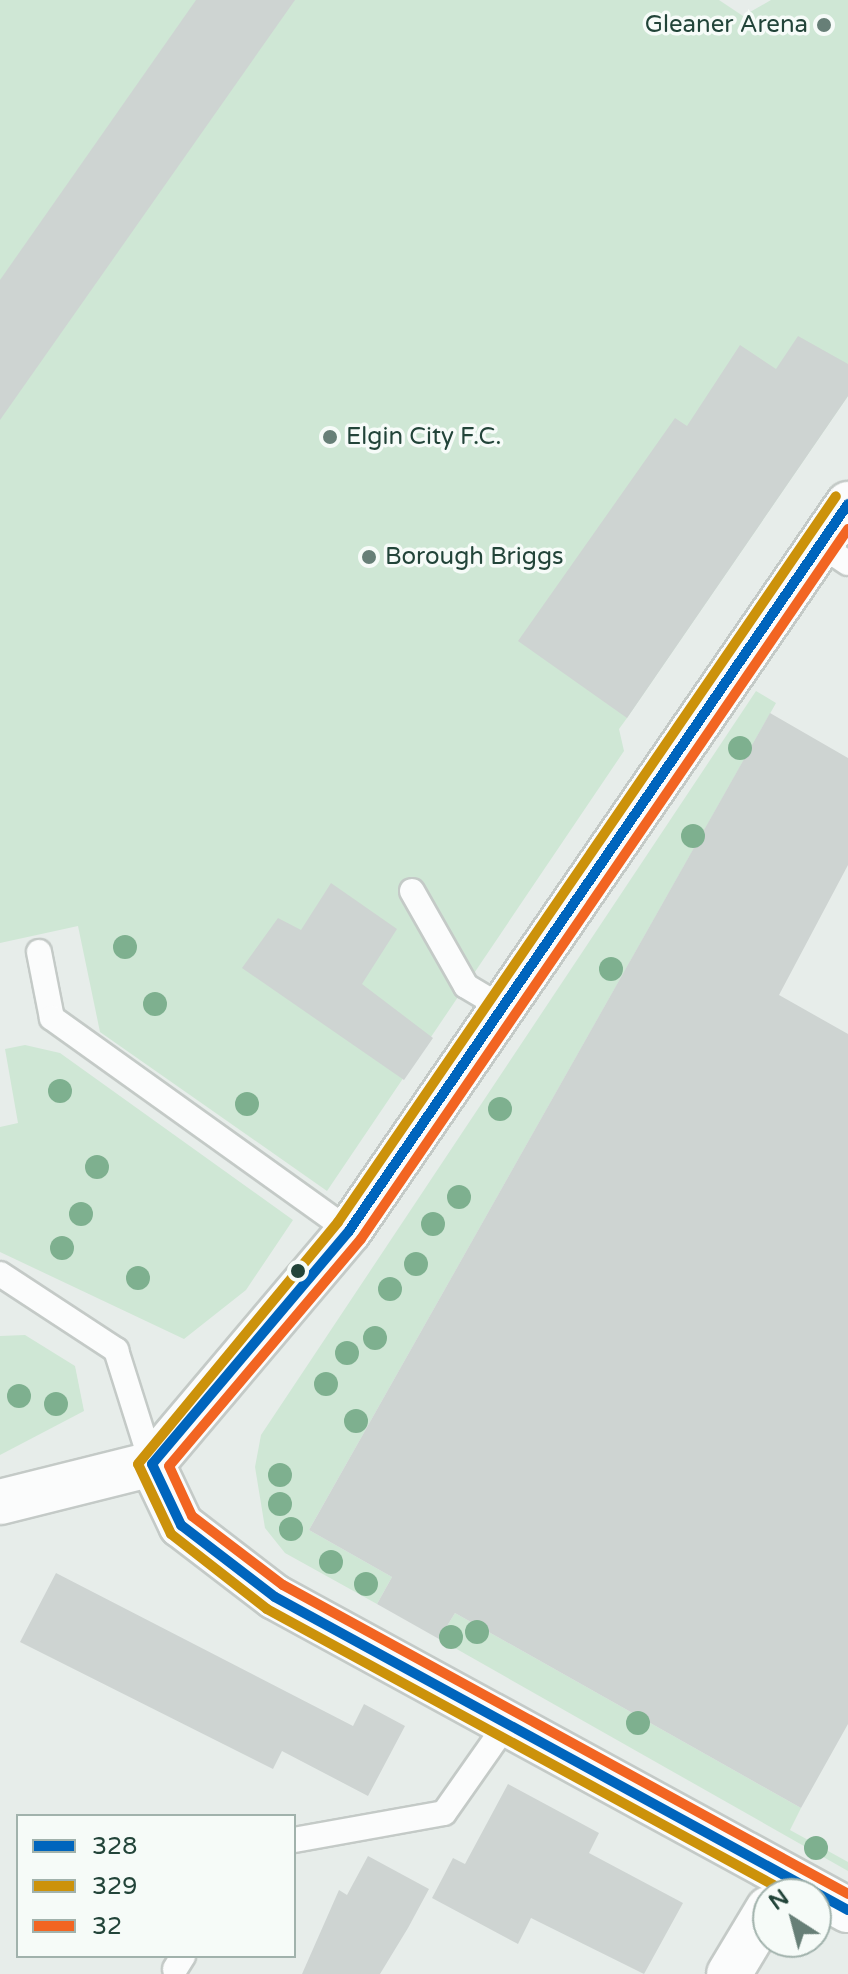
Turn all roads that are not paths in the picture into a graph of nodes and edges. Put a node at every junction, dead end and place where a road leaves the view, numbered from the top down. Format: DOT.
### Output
graph roads {
  1 [pos="848,504"];
  2 [pos="834,554"];
  3 [pos="412,891"];
  4 [pos="39,952"];
  5 [pos="503,1008"];
  6 [pos="349,1231"];
  7 [pos="0,1274"];
  8 [pos="152,1464"];
  9 [pos="0,1502"];
  10 [pos="508,1722"];
  11 [pos="296,1840"];
  12 [pos="753,1878"];
  13 [pos="752,1935"];
  14 [pos="729,1974"];
  1 -- 2 [label="street"];
  2 -- 5 [label="street"];
  3 -- 5 [label="lane"];
  4 -- 6 [label="lane"];
  5 -- 6 [label="street"];
  6 -- 8 [label="street"];
  7 -- 8 [label="lane"];
  8 -- 9 [label="street"];
  8 -- 10 [label="street"];
  10 -- 11 [label="lane"];
  10 -- 12 [label="street"];
  13 -- 14 [label="street"];
}
